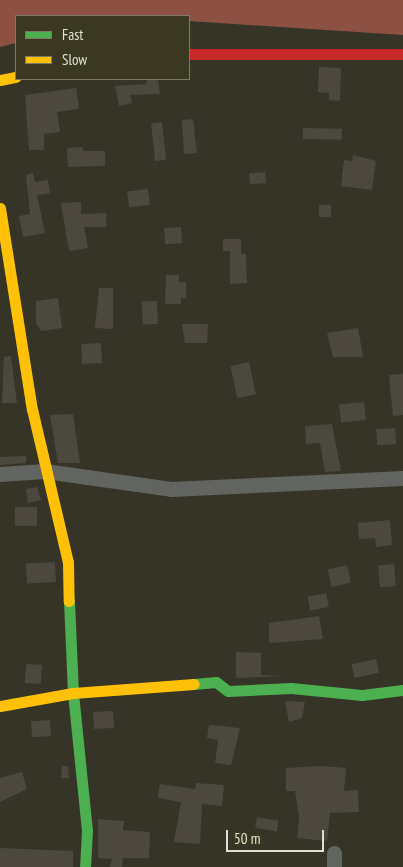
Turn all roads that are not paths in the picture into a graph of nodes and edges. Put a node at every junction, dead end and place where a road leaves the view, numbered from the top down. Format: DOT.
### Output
graph roads {
  1 [pos="190,54"];
  2 [pos="403,54"];
  3 [pos="15,77"];
  4 [pos="0,80"];
  5 [pos="0,208"];
  6 [pos="45,471"];
  7 [pos="0,474"];
  8 [pos="403,478"];
  9 [pos="403,690"];
  10 [pos="73,693"];
  11 [pos="0,706"];
  12 [pos="85,867"];
  1 -- 2 [label="street"];
  3 -- 4 [label="street"];
  5 -- 6 [label="street"];
  6 -- 7 [label="street"];
  6 -- 8 [label="street"];
  6 -- 10 [label="street"];
  9 -- 10 [label="street"];
  10 -- 11 [label="street"];
  10 -- 12 [label="street"];
}
